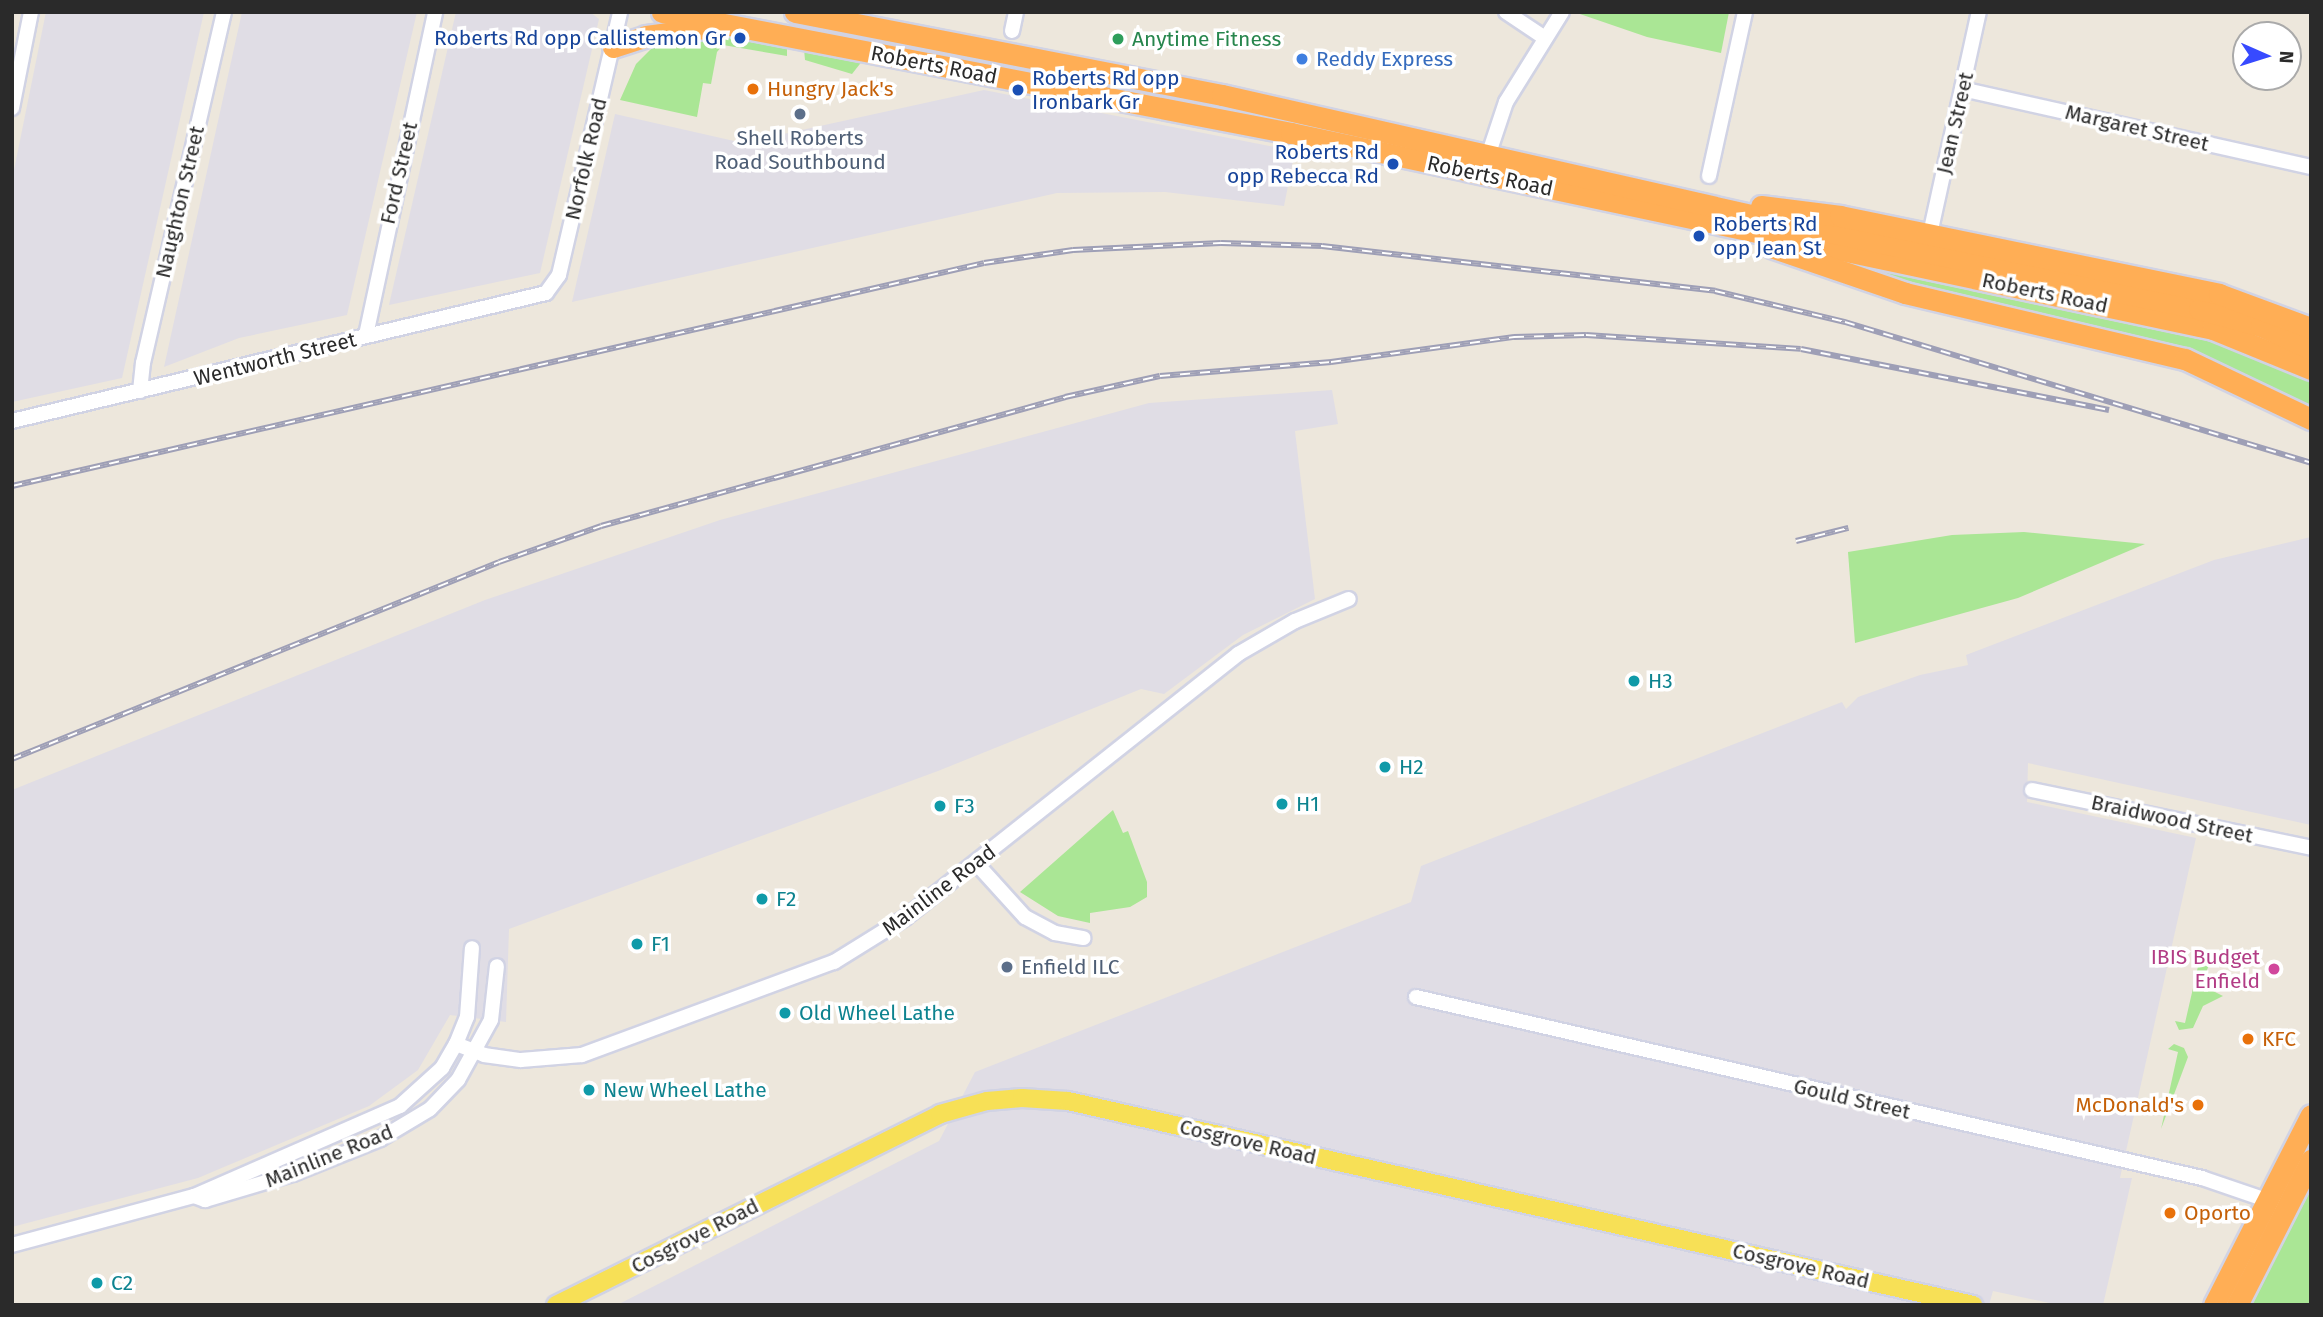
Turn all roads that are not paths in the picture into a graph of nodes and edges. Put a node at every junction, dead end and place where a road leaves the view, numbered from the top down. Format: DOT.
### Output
graph roads {
  1 [pos="32,12"];
  2 [pos="224,12"];
  3 [pos="435,12"];
  4 [pos="620,12"];
  5 [pos="662,12"];
  6 [pos="795,12"];
  7 [pos="1016,12"];
  8 [pos="1506,12"];
  9 [pos="1562,12"];
  10 [pos="1745,12"];
  11 [pos="1979,12"];
  12 [pos="727,25"];
  13 [pos="1012,31"];
  14 [pos="1545,38"];
  15 [pos="613,47"];
  16 [pos="1962,89"];
  17 [pos="12,108"];
  18 [pos="1486,164"];
  19 [pos="2311,167"];
  20 [pos="1709,176"];
  21 [pos="1696,203"];
  22 [pos="1707,224"];
  23 [pos="1930,234"];
  24 [pos="1889,252"];
  25 [pos="538,296"];
  26 [pos="2311,328"];
  27 [pos="366,335"];
  28 [pos="2311,349"];
  29 [pos="2311,369"];
  30 [pos="140,391"];
  31 [pos="2311,419"];
  32 [pos="12,421"];
  33 [pos="1349,599"];
  34 [pos="2032,790"];
  35 [pos="2311,848"];
  36 [pos="976,863"];
  37 [pos="1084,938"];
  38 [pos="472,948"];
  39 [pos="497,966"];
  40 [pos="1416,997"];
  41 [pos="456,1044"];
  42 [pos="475,1052"];
  43 [pos="2311,1115"];
  44 [pos="2311,1160"];
  45 [pos="194,1196"];
  46 [pos="2277,1203"];
  47 [pos="12,1245"];
  48 [pos="556,1305"];
  49 [pos="1973,1305"];
  50 [pos="2214,1305"];
  51 [pos="2237,1305"];
  1 -- 17 [label="street"];
  2 -- 30 [label="street, Naughton Street"];
  3 -- 27 [label="street, Ford Street"];
  4 -- 15 [label="street, Norfolk Road"];
  5 -- 12 [label="highway, Roberts Road"];
  6 -- 18 [label="highway, Roberts Road"];
  7 -- 13 [label="street"];
  8 -- 14 [label="street"];
  9 -- 14 [label="street"];
  10 -- 20 [label="street"];
  11 -- 16 [label="street, Jean Street"];
  12 -- 15 [label="highway"];
  12 -- 18 [label="highway, Roberts Road"];
  14 -- 18 [label="street"];
  15 -- 25 [label="street, Norfolk Road"];
  16 -- 19 [label="street, Margaret Street"];
  16 -- 23 [label="street, Jean Street"];
  18 -- 21 [label="highway, Roberts Road"];
  18 -- 22 [label="highway, Roberts Road"];
  21 -- 23 [label="highway"];
  21 -- 24 [label="highway, Roberts Road"];
  22 -- 24 [label="highway, Roberts Road"];
  22 -- 31 [label="highway"];
  23 -- 26 [label="highway"];
  24 -- 28 [label="highway, Roberts Road"];
  24 -- 29 [label="highway, Roberts Road"];
  25 -- 27 [label="street, Wentworth Street"];
  27 -- 30 [label="street, Wentworth Street"];
  30 -- 32 [label="street, Wentworth Street"];
  33 -- 36 [label="street, Mainline Road"];
  34 -- 35 [label="street, Braidwood Street"];
  36 -- 37 [label="street"];
  36 -- 42 [label="street, Mainline Road"];
  38 -- 41 [label="street, Mainline Road"];
  39 -- 42 [label="street, Mainline Road"];
  40 -- 46 [label="street, Gould Street"];
  41 -- 42 [label="street, Mainline Road"];
  41 -- 45 [label="street, Mainline Road"];
  42 -- 45 [label="street, Mainline Road"];
  43 -- 46 [label="highway"];
  44 -- 46 [label="highway"];
  45 -- 47 [label="street, Mainline Road"];
  46 -- 50 [label="highway"];
  46 -- 51 [label="highway"];
  48 -- 49 [label="main road, Cosgrove Road"];
}
